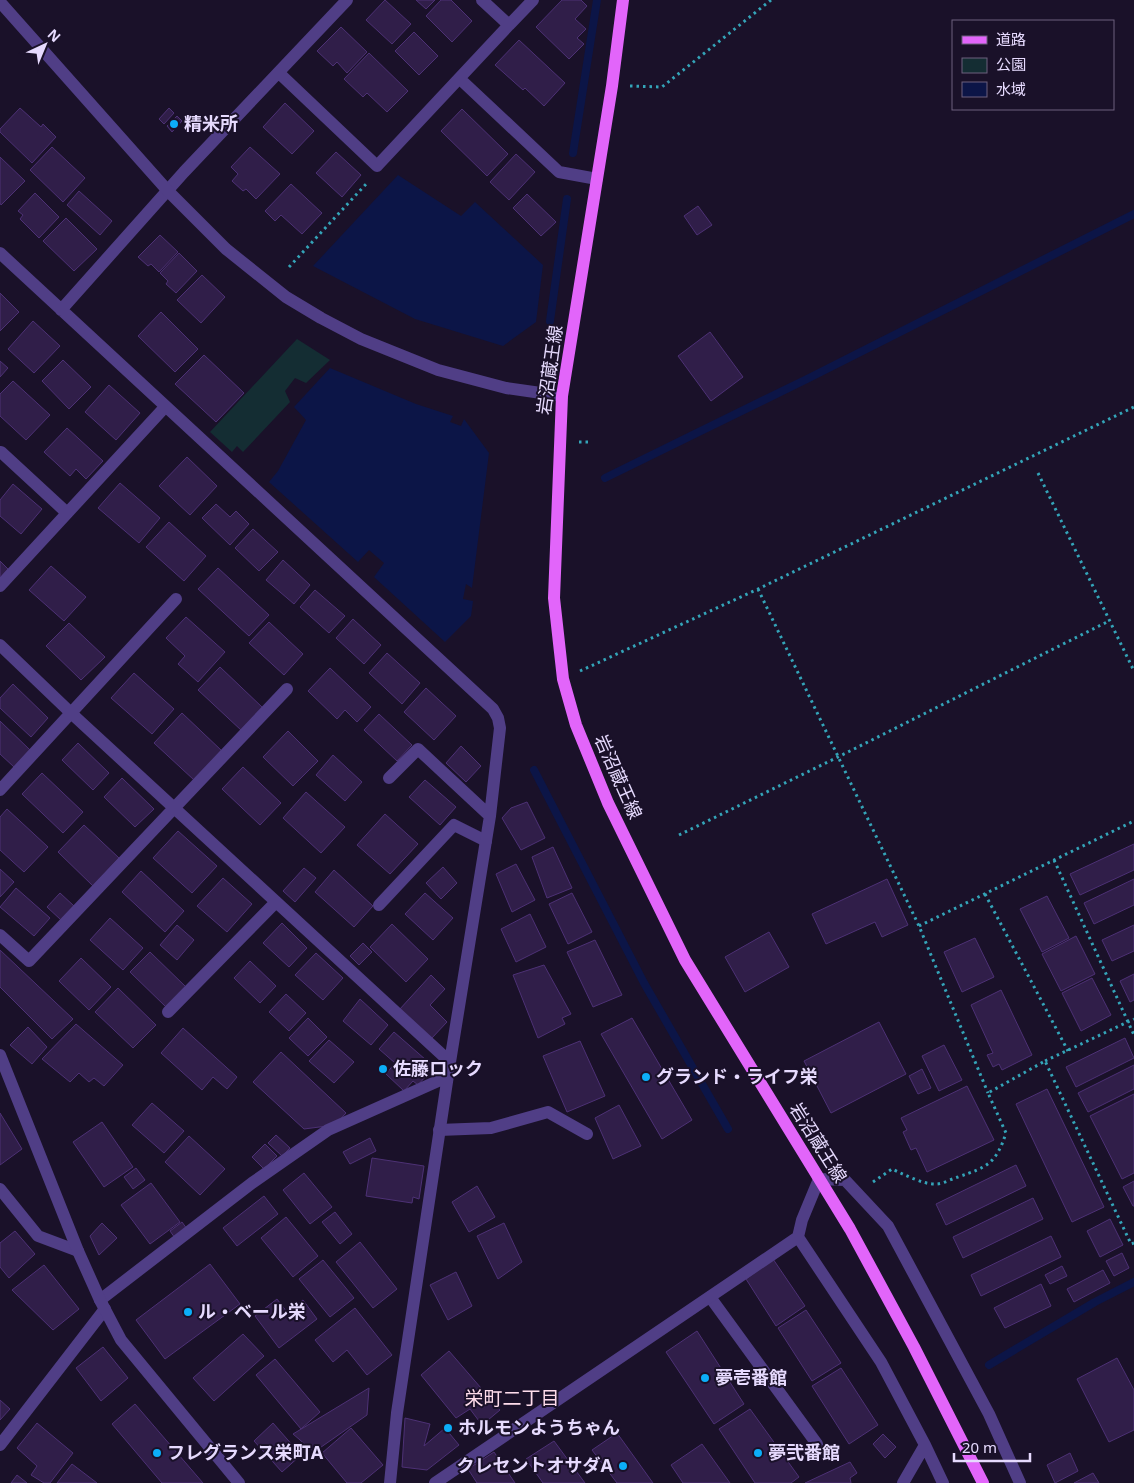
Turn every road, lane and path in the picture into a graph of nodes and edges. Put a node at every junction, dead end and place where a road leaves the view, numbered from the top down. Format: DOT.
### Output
graph roads {
  1 [pos="347,0"];
  2 [pos="482,0"];
  3 [pos="533,0"];
  4 [pos="623,0"];
  5 [pos="771,0"];
  6 [pos="0,2"];
  7 [pos="509,25"];
  8 [pos="279,73"];
  9 [pos="460,79"];
  10 [pos="612,86"];
  11 [pos="377,166"];
  12 [pos="597,179"];
  13 [pos="168,191"];
  14 [pos="0,254"];
  15 [pos="289,267"];
  16 [pos="61,310"];
  17 [pos="562,396"];
  18 [pos="165,406"];
  19 [pos="1134,407"];
  20 [pos="579,442"];
  21 [pos="588,442"];
  22 [pos="1,452"];
  23 [pos="1038,473"];
  24 [pos="66,512"];
  25 [pos="0,586"];
  26 [pos="758,589"];
  27 [pos="176,599"];
  28 [pos="1110,621"];
  29 [pos="0,645"];
  30 [pos="1134,671"];
  31 [pos="563,679"];
  32 [pos="287,690"];
  33 [pos="71,713"];
  34 [pos="838,757"];
  35 [pos="389,778"];
  36 [pos="0,790"];
  37 [pos="174,808"];
  38 [pos="490,816"];
  39 [pos="1134,821"];
  40 [pos="679,835"];
  41 [pos="486,841"];
  42 [pos="1054,860"];
  43 [pos="985,894"];
  44 [pos="276,902"];
  45 [pos="379,905"];
  46 [pos="919,926"];
  47 [pos="0,935"];
  48 [pos="168,1012"];
  49 [pos="1134,1019"];
  50 [pos="1128,1022"];
  51 [pos="1134,1035"];
  52 [pos="1068,1051"];
  53 [pos="0,1055"];
  54 [pos="1045,1061"];
  55 [pos="450,1062"];
  56 [pos="447,1077"];
  57 [pos="988,1093"];
  58 [pos="439,1130"];
  59 [pos="587,1134"];
  60 [pos="819,1179"];
  61 [pos="0,1189"];
  62 [pos="856,1192"];
  63 [pos="798,1237"];
  64 [pos="1134,1243"];
  65 [pos="78,1251"];
  66 [pos="710,1297"];
  67 [pos="102,1305"];
  68 [pos="817,1444"];
  69 [pos="925,1445"];
  70 [pos="0,1446"];
  71 [pos="233,1481"];
  72 [pos="390,1483"];
  73 [pos="435,1483"];
  74 [pos="903,1483"];
  75 [pos="943,1483"];
  76 [pos="983,1483"];
  77 [pos="1020,1483"];
  1 -- 8 [label="street"];
  2 -- 7 [label="street"];
  3 -- 7 [label="street"];
  4 -- 10 [label="main road, 岩沼蔵王線"];
  5 -- 10 [label="path"];
  6 -- 13 [label="street"];
  7 -- 9 [label="street"];
  8 -- 11 [label="street"];
  8 -- 13 [label="street"];
  9 -- 11 [label="street"];
  9 -- 12 [label="street"];
  10 -- 12 [label="main road, 岩沼蔵王線"];
  11 -- 15 [label="path"];
  12 -- 17 [label="main road, 岩沼蔵王線"];
  13 -- 16 [label="street"];
  13 -- 17 [label="street"];
  14 -- 16 [label="street"];
  16 -- 18 [label="street"];
  17 -- 31 [label="main road, 岩沼蔵王線"];
  18 -- 24 [label="street"];
  18 -- 38 [label="street"];
  19 -- 26 [label="path"];
  20 -- 21 [label="path"];
  22 -- 24 [label="street"];
  23 -- 28 [label="path"];
  24 -- 25 [label="street"];
  26 -- 31 [label="path"];
  26 -- 34 [label="path"];
  27 -- 33 [label="street"];
  28 -- 30 [label="path"];
  28 -- 34 [label="path"];
  29 -- 33 [label="street"];
  31 -- 60 [label="main road, 岩沼蔵王線"];
  32 -- 37 [label="street"];
  33 -- 36 [label="street"];
  33 -- 37 [label="street"];
  34 -- 40 [label="path"];
  34 -- 46 [label="path"];
  35 -- 38 [label="street"];
  37 -- 44 [label="street"];
  37 -- 47 [label="street"];
  38 -- 41 [label="street"];
  39 -- 42 [label="path"];
  41 -- 45 [label="street"];
  41 -- 55 [label="street"];
  42 -- 43 [label="path"];
  42 -- 50 [label="path"];
  43 -- 46 [label="path"];
  43 -- 52 [label="path"];
  44 -- 48 [label="street"];
  44 -- 55 [label="street"];
  46 -- 57 [label="path"];
  49 -- 50 [label="path"];
  50 -- 51 [label="path"];
  50 -- 52 [label="path"];
  52 -- 54 [label="path"];
  53 -- 65 [label="street"];
  54 -- 57 [label="path"];
  54 -- 64 [label="path"];
  55 -- 56 [label="street"];
  56 -- 58 [label="street"];
  56 -- 67 [label="street"];
  57 -- 62 [label="path"];
  58 -- 59 [label="street"];
  58 -- 72 [label="street"];
  60 -- 62 [label="street"];
  60 -- 63 [label="street"];
  60 -- 76 [label="main road, 岩沼蔵王線"];
  61 -- 65 [label="street"];
  62 -- 77 [label="street"];
  63 -- 66 [label="street"];
  63 -- 69 [label="street"];
  65 -- 67 [label="street"];
  66 -- 68 [label="street"];
  66 -- 73 [label="street"];
  67 -- 70 [label="street"];
  67 -- 71 [label="street"];
  69 -- 74 [label="street"];
  69 -- 75 [label="street"];
}
